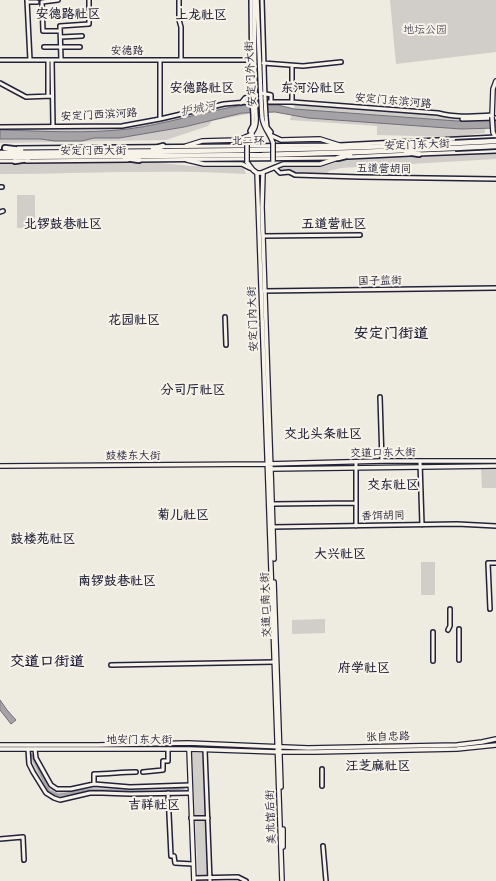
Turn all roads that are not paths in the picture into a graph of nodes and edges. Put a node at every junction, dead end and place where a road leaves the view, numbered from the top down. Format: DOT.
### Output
graph roads {
  1 [pos="58,0"];
  2 [pos="89,0"];
  3 [pos="179,0"];
  4 [pos="251,0"];
  5 [pos="254,0"];
  6 [pos="257,0"];
  7 [pos="262,0"];
  8 [pos="27,1"];
  9 [pos="37,1"];
  10 [pos="42,2"];
  11 [pos="60,31"];
  12 [pos="82,36"];
  13 [pos="61,37"];
  14 [pos="80,46"];
  15 [pos="44,47"];
  16 [pos="61,47"];
  17 [pos="0,60"];
  18 [pos="30,60"];
  19 [pos="50,60"];
  20 [pos="61,60"];
  21 [pos="160,60"];
  22 [pos="181,60"];
  23 [pos="253,60"];
  24 [pos="341,62"];
  25 [pos="259,63"];
  26 [pos="264,63"];
  27 [pos="292,66"];
  28 [pos="496,81"];
  29 [pos="0,83"];
  30 [pos="263,93"];
  31 [pos="50,96"];
  32 [pos="253,98"];
  33 [pos="271,102"];
  34 [pos="292,102"];
  35 [pos="241,103"];
  36 [pos="493,117"];
  37 [pos="160,119"];
  38 [pos="53,126"];
  39 [pos="0,127"];
  40 [pos="251,133"];
  41 [pos="271,133"];
  42 [pos="459,138"];
  43 [pos="496,138"];
  44 [pos="339,145"];
  45 [pos="163,146"];
  46 [pos="186,146"];
  47 [pos="455,146"];
  48 [pos="496,146"];
  49 [pos="3,148"];
  50 [pos="359,150"];
  51 [pos="392,150"];
  52 [pos="144,151"];
  53 [pos="496,151"];
  54 [pos="0,152"];
  55 [pos="460,152"];
  56 [pos="41,154"];
  57 [pos="419,154"];
  58 [pos="113,156"];
  59 [pos="0,157"];
  60 [pos="338,158"];
  61 [pos="139,160"];
  62 [pos="187,160"];
  63 [pos="0,161"];
  64 [pos="16,161"];
  65 [pos="275,168"];
  66 [pos="270,169"];
  67 [pos="253,170"];
  68 [pos="257,173"];
  69 [pos="263,173"];
  70 [pos="496,179"];
  71 [pos="360,235"];
  72 [pos="263,236"];
  73 [pos="496,288"];
  74 [pos="263,291"];
  75 [pos="225,317"];
  76 [pos="226,345"];
  77 [pos="380,396"];
  78 [pos="382,461"];
  79 [pos="496,461"];
  80 [pos="420,462"];
  81 [pos="356,463"];
  82 [pos="0,466"];
  83 [pos="269,466"];
  84 [pos="496,466"];
  85 [pos="420,467"];
  86 [pos="356,468"];
  87 [pos="356,503"];
  88 [pos="272,504"];
  89 [pos="422,525"];
  90 [pos="356,526"];
  91 [pos="496,526"];
  92 [pos="272,527"];
  93 [pos="496,563"];
  94 [pos="450,609"];
  95 [pos="490,609"];
  96 [pos="459,629"];
  97 [pos="448,630"];
  98 [pos="433,632"];
  99 [pos="459,660"];
  100 [pos="433,661"];
  101 [pos="276,662"];
  102 [pos="111,666"];
  103 [pos="496,739"];
  104 [pos="188,743"];
  105 [pos="0,745"];
  106 [pos="496,745"];
  107 [pos="279,746"];
  108 [pos="0,749"];
  109 [pos="28,749"];
  110 [pos="35,749"];
  111 [pos="168,749"];
  112 [pos="188,749"];
  113 [pos="205,750"];
  114 [pos="279,752"];
  115 [pos="322,769"];
  116 [pos="136,772"];
  117 [pos="143,772"];
  118 [pos="94,784"];
  119 [pos="190,785"];
  120 [pos="322,786"];
  121 [pos="130,787"];
  122 [pos="62,789"];
  123 [pos="168,793"];
  124 [pos="190,793"];
  125 [pos="130,794"];
  126 [pos="63,799"];
  127 [pos="191,818"];
  128 [pos="208,818"];
  129 [pos="0,839"];
  130 [pos="323,846"];
  131 [pos="24,860"];
  132 [pos="193,864"];
  133 [pos="210,879"];
  134 [pos="194,880"];
  135 [pos="246,881"];
  136 [pos="283,881"];
  137 [pos="326,881"];
  1 -- 10 [label="street"];
  2 -- 11 [label="street"];
  3 -- 22 [label="street"];
  4 -- 23 [label="street"];
  5 -- 23 [label="main road, 安定门外大街"];
  6 -- 25 [label="main road, 安定门外大街"];
  7 -- 26 [label="street"];
  8 -- 9 [label="street"];
  8 -- 18 [label="street"];
  9 -- 10 [label="street"];
  10 -- 11 [label="street"];
  11 -- 13 [label="street"];
  12 -- 13 [label="street"];
  13 -- 16 [label="street"];
  14 -- 16 [label="street"];
  15 -- 16 [label="street"];
  16 -- 20 [label="street"];
  17 -- 18 [label="street, 安德路"];
  18 -- 19 [label="street, 安德路"];
  19 -- 20 [label="street, 安德路"];
  19 -- 31 [label="street"];
  20 -- 21 [label="street, 安德路"];
  21 -- 22 [label="street, 安德路"];
  21 -- 37 [label="street"];
  22 -- 23 [label="street, 安德路"];
  23 -- 32 [label="main road, 安定门外大街"];
  24 -- 27 [label="street"];
  25 -- 26 [label="street"];
  25 -- 30 [label="main road, 安定门外大街"];
  26 -- 27 [label="street"];
  26 -- 30 [label="street"];
  27 -- 34 [label="street"];
  28 -- 36 [label="main road"];
  29 -- 31 [label="street"];
  30 -- 33 [label="street"];
  30 -- 41 [label="main road, 安定门外大街, bridge"];
  31 -- 38 [label="street"];
  32 -- 35 [label="street"];
  32 -- 40 [label="main road, 安定门外大街, bridge"];
  33 -- 34 [label="street, 安定门西滨河路"];
  33 -- 35 [label="street, 安定门西滨河路"];
  34 -- 36 [label="street, 安定门东滨河路"];
  35 -- 37 [label="street, 安定门西滨河路"];
  36 -- 43 [label="main road, bridge"];
  37 -- 38 [label="street, 安定门西滨河路"];
  38 -- 39 [label="street, 安定门西滨河路"];
  40 -- 46 [label="main road"];
  40 -- 67 [label="main road, 安定门外大街, bridge"];
  41 -- 44 [label="main road"];
  41 -- 66 [label="main road, 安定门外大街, bridge"];
  42 -- 43 [label="street, 安定门东大街"];
  42 -- 44 [label="street, 安定门东大街"];
  42 -- 55 [label="street"];
  43 -- 47 [label="highway, 北二环, bridge"];
  44 -- 46 [label="street, 安定门东大街"];
  44 -- 50 [label="highway"];
  45 -- 46 [label="street, 安定门西大街"];
  45 -- 49 [label="street, 安定门西大街"];
  45 -- 52 [label="highway"];
  47 -- 48 [label="highway, 北二环, bridge"];
  47 -- 50 [label="highway, 北二环"];
  47 -- 51 [label="highway, 北二环"];
  49 -- 56 [label="highway"];
  50 -- 51 [label="highway, 北二环"];
  50 -- 52 [label="highway, 北二环"];
  50 -- 58 [label="highway, 北二环"];
  50 -- 60 [label="highway"];
  51 -- 57 [label="highway"];
  52 -- 56 [label="highway, 北二环"];
  53 -- 55 [label="street, 安定门东大街"];
  54 -- 56 [label="highway, 北二环"];
  55 -- 57 [label="street, 安定门东大街"];
  56 -- 58 [label="highway, 北二环"];
  56 -- 59 [label="highway, 北二环"];
  56 -- 64 [label="highway"];
  57 -- 60 [label="street, 安定门东大街"];
  58 -- 61 [label="highway"];
  60 -- 62 [label="street, 安定门东大街"];
  60 -- 65 [label="main road"];
  61 -- 62 [label="street, 安定门西大街"];
  61 -- 64 [label="street, 安定门西大街"];
  62 -- 67 [label="main road"];
  63 -- 64 [label="street, 安定门西大街"];
  65 -- 66 [label="main road"];
  65 -- 70 [label="street, 五道营胡同"];
  66 -- 69 [label="main road"];
  67 -- 68 [label="main road"];
  68 -- 69 [label="main road"];
  68 -- 74 [label="main road, 安定门内大街"];
  69 -- 72 [label="main road, 安定门内大街"];
  71 -- 72 [label="street"];
  72 -- 74 [label="main road, 安定门内大街"];
  73 -- 74 [label="street, 国子监街"];
  74 -- 83 [label="main road, 安定门内大街"];
  75 -- 76 [label="street"];
  77 -- 78 [label="street"];
  78 -- 80 [label="main road, 交道口东大街"];
  78 -- 81 [label="main road, 交道口东大街"];
  79 -- 80 [label="main road, 交道口东大街"];
  80 -- 85 [label="street"];
  81 -- 83 [label="main road, 交道口东大街"];
  81 -- 86 [label="street"];
  82 -- 83 [label="main road, 鼓楼东大街"];
  83 -- 86 [label="main road, 交道口东大街"];
  83 -- 88 [label="main road, 交道口南大街"];
  83 -- 92 [label="main road, 交道口南大街"];
  84 -- 85 [label="main road, 交道口东大街"];
  85 -- 86 [label="main road, 交道口东大街"];
  85 -- 89 [label="street"];
  86 -- 87 [label="street"];
  87 -- 88 [label="street"];
  87 -- 90 [label="street"];
  88 -- 92 [label="main road, 交道口南大街"];
  89 -- 90 [label="street, 香饵胡同"];
  89 -- 91 [label="street, 香饵胡同"];
  90 -- 92 [label="street, 香饵胡同"];
  92 -- 101 [label="main road, 交道口南大街"];
  93 -- 95 [label="street"];
  94 -- 97 [label="street"];
  96 -- 99 [label="street"];
  98 -- 100 [label="street"];
  101 -- 102 [label="street"];
  101 -- 107 [label="main road, 交道口南大街"];
  103 -- 107 [label="main road, 张自忠路"];
  104 -- 105 [label="main road, 地安门东大街"];
  104 -- 107 [label="main road, 地安门东大街"];
  104 -- 112 [label="street"];
  106 -- 114 [label="main road, 张自忠路"];
  107 -- 114 [label="main road, 美术馆后街"];
  108 -- 109 [label="main road, 地安门东大街"];
  109 -- 110 [label="main road, 地安门东大街"];
  109 -- 126 [label="street"];
  110 -- 111 [label="main road, 地安门东大街"];
  110 -- 122 [label="street"];
  111 -- 112 [label="main road, 地安门东大街"];
  111 -- 117 [label="street"];
  112 -- 113 [label="main road, 地安门东大街"];
  112 -- 119 [label="main road"];
  113 -- 114 [label="main road, 地安门东大街"];
  113 -- 128 [label="street"];
  114 -- 136 [label="main road, 美术馆后街"];
  115 -- 120 [label="street"];
  116 -- 118 [label="street"];
  118 -- 121 [label="street"];
  118 -- 122 [label="street"];
  119 -- 121 [label="street"];
  119 -- 124 [label="main road"];
  121 -- 125 [label="street"];
  122 -- 126 [label="street"];
  123 -- 124 [label="street"];
  123 -- 125 [label="street"];
  123 -- 132 [label="street"];
  124 -- 127 [label="main road"];
  125 -- 126 [label="street"];
  127 -- 128 [label="street"];
  127 -- 132 [label="main road"];
  128 -- 133 [label="street"];
  129 -- 131 [label="street"];
  130 -- 137 [label="street"];
  132 -- 134 [label="main road"];
  133 -- 134 [label="street"];
  133 -- 135 [label="street"];
}
